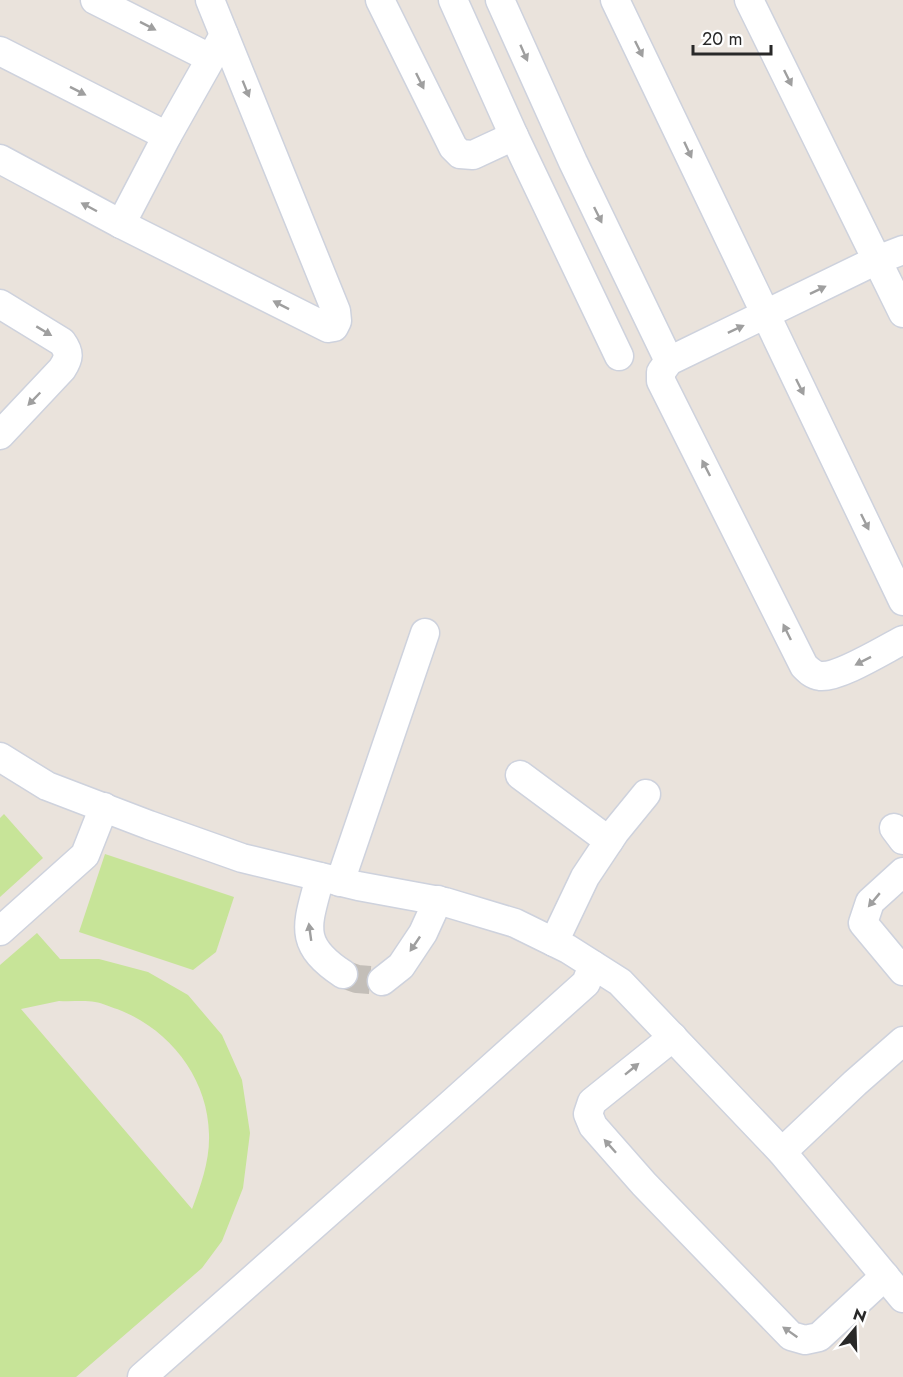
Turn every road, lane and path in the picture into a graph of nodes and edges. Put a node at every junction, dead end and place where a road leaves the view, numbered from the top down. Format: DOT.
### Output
graph roads {
  1 [pos="95,0"];
  2 [pos="210,0"];
  3 [pos="380,0"];
  4 [pos="453,0"];
  5 [pos="500,0"];
  6 [pos="615,0"];
  7 [pos="749,0"];
  8 [pos="217,47"];
  9 [pos="0,51"];
  10 [pos="514,135"];
  11 [pos="167,136"];
  12 [pos="0,159"];
  13 [pos="121,224"];
  14 [pos="890,255"];
  15 [pos="0,304"];
  16 [pos="903,313"];
  17 [pos="765,315"];
  18 [pos="619,356"];
  19 [pos="669,361"];
  20 [pos="2,430"];
  21 [pos="903,600"];
  22 [pos="426,633"];
  23 [pos="903,640"];
  24 [pos="0,757"];
  25 [pos="520,776"];
  26 [pos="646,794"];
  27 [pos="104,807"];
  28 [pos="609,841"];
  29 [pos="903,872"];
  30 [pos="330,879"];
  31 [pos="438,900"];
  32 [pos="0,931"];
  33 [pos="554,942"];
  34 [pos="594,965"];
  35 [pos="903,971"];
  36 [pos="343,974"];
  37 [pos="382,981"];
  38 [pos="673,1037"];
  39 [pos="903,1041"];
  40 [pos="783,1152"];
  41 [pos="894,1287"];
  42 [pos="142,1377"];
  1 -- 8 [label="lane, one-way"];
  2 -- 8 [label="lane"];
  3 -- 10 [label="lane, one-way"];
  4 -- 10 [label="lane"];
  5 -- 19 [label="lane, one-way"];
  6 -- 17 [label="lane, one-way"];
  7 -- 14 [label="lane, one-way"];
  8 -- 11 [label="lane"];
  8 -- 13 [label="lane, one-way"];
  9 -- 11 [label="lane, one-way"];
  10 -- 18 [label="lane"];
  11 -- 13 [label="lane"];
  13 -- 12 [label="lane, one-way"];
  14 -- 16 [label="lane"];
  17 -- 14 [label="lane, one-way"];
  15 -- 20 [label="lane, one-way"];
  19 -- 17 [label="lane, one-way"];
  17 -- 21 [label="lane, one-way"];
  23 -- 19 [label="lane, one-way"];
  22 -- 30 [label="lane"];
  24 -- 27 [label="lane"];
  25 -- 28 [label="lane"];
  26 -- 28 [label="lane"];
  27 -- 30 [label="lane"];
  27 -- 32 [label="lane"];
  28 -- 33 [label="lane"];
  29 -- 35 [label="lane, one-way"];
  30 -- 31 [label="lane"];
  36 -- 30 [label="lane, one-way"];
  31 -- 33 [label="lane"];
  31 -- 37 [label="lane, one-way"];
  33 -- 34 [label="lane"];
  34 -- 38 [label="lane"];
  34 -- 42 [label="lane"];
  38 -- 40 [label="lane"];
  41 -- 38 [label="lane, one-way"];
  39 -- 40 [label="lane"];
  40 -- 41 [label="lane"];
}
